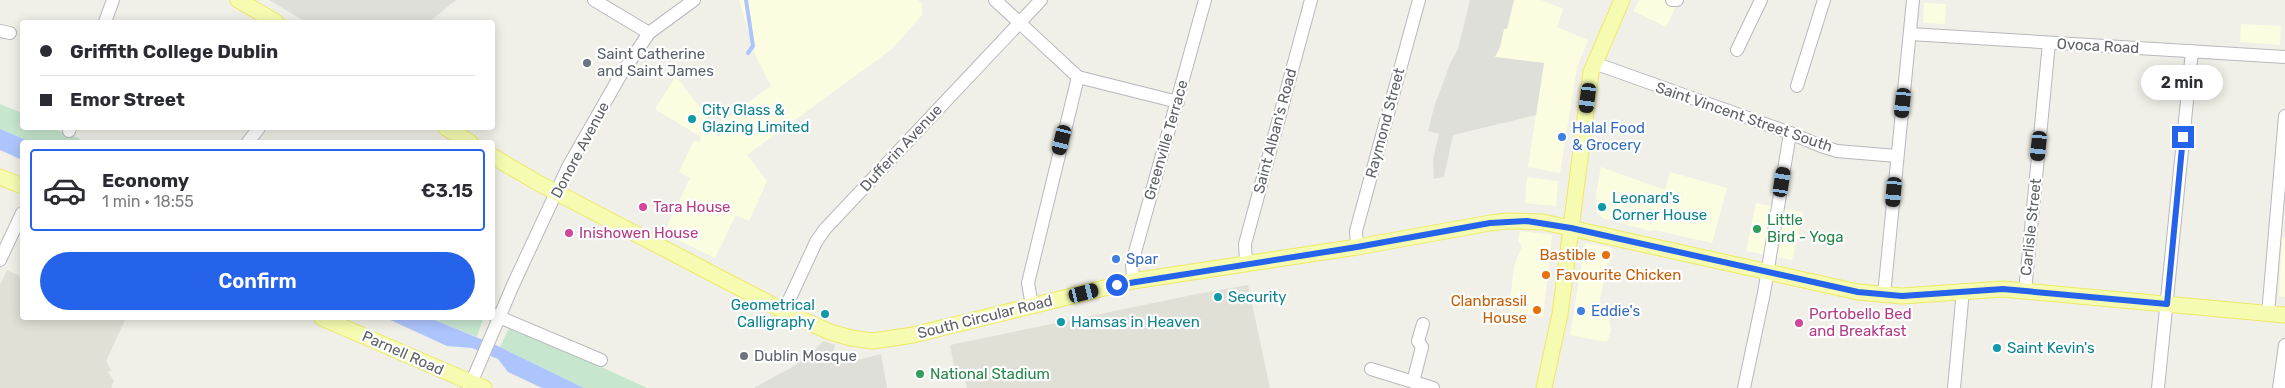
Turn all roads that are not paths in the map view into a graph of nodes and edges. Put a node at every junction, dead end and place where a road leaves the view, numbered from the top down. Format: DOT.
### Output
graph roads {
  1 [pos="113,0"];
  2 [pos="238,0"];
  3 [pos="594,0"];
  4 [pos="694,0"];
  5 [pos="995,0"];
  6 [pos="1041,0"];
  7 [pos="1206,0"];
  8 [pos="1310,0"];
  9 [pos="1419,0"];
  10 [pos="1622,0"];
  11 [pos="1672,0"];
  12 [pos="1676,0"];
  13 [pos="1760,0"];
  14 [pos="1824,0"];
  15 [pos="1913,0"];
  16 [pos="107,20"];
  17 [pos="273,20"];
  18 [pos="1019,23"];
  19 [pos="649,33"];
  20 [pos="1910,34"];
  21 [pos="2049,43"];
  22 [pos="1737,50"];
  23 [pos="2192,52"];
  24 [pos="2285,57"];
  25 [pos="1594,63"];
  26 [pos="1078,77"];
  27 [pos="1797,86"];
  28 [pos="1178,102"];
  29 [pos="2285,116"];
  30 [pos="257,130"];
  31 [pos="449,130"];
  32 [pos="1790,133"];
  33 [pos="250,140"];
  34 [pos="467,140"];
  35 [pos="1897,156"];
  36 [pos="495,158"];
  37 [pos="0,177"];
  38 [pos="20,185"];
  39 [pos="556,193"];
  40 [pos="20,217"];
  41 [pos="1571,228"];
  42 [pos="1357,247"];
  43 [pos="0,260"];
  44 [pos="1246,263"];
  45 [pos="1768,272"];
  46 [pos="1133,281"];
  47 [pos="1963,290"];
  48 [pos="2025,292"];
  49 [pos="1884,295"];
  50 [pos="2167,304"];
  51 [pos="1032,306"];
  52 [pos="784,311"];
  53 [pos="2268,314"];
  54 [pos="2285,315"];
  55 [pos="496,318"];
  56 [pos="327,320"];
  57 [pos="1423,324"];
  58 [pos="2285,345"];
  59 [pos="601,360"];
  60 [pos="1371,369"];
  61 [pos="1413,382"];
  62 [pos="475,383"];
  63 [pos="1433,388"];
  64 [pos="1544,388"];
  65 [pos="1744,388"];
  66 [pos="1954,388"];
  67 [pos="2158,388"];
  68 [pos="2279,388"];
  1 -- 16 [label="street"];
  2 -- 17 [label="main road"];
  3 -- 19 [label="street"];
  4 -- 19 [label="street, Donore Avenue"];
  5 -- 18 [label="street"];
  6 -- 18 [label="street, Dufferin Avenue"];
  7 -- 28 [label="street, Greenville Terrace"];
  8 -- 44 [label="street, Saint Alban's Road"];
  9 -- 42 [label="street, Raymond Street"];
  10 -- 25 [label="main road"];
  11 -- 12 [label="street"];
  13 -- 22 [label="street"];
  14 -- 27 [label="street"];
  15 -- 20 [label="street"];
  18 -- 26 [label="street"];
  18 -- 52 [label="street, Dufferin Avenue"];
  19 -- 39 [label="street, Donore Avenue"];
  20 -- 21 [label="street, Ovoca Road"];
  20 -- 35 [label="street"];
  21 -- 23 [label="street, Ovoca Road"];
  21 -- 48 [label="street, Carlisle Street"];
  23 -- 24 [label="street, Ovoca Road"];
  23 -- 50 [label="street"];
  25 -- 32 [label="street, Saint Vincent Street South"];
  25 -- 41 [label="main road"];
  26 -- 28 [label="street"];
  26 -- 51 [label="street"];
  28 -- 46 [label="street, Greenville Terrace"];
  29 -- 53 [label="street"];
  30 -- 33 [label="street"];
  31 -- 34 [label="main road"];
  32 -- 35 [label="street, Saint Vincent Street South"];
  32 -- 45 [label="street"];
  35 -- 49 [label="street"];
  36 -- 39 [label="main road, South Circular Road"];
  37 -- 38 [label="main road"];
  39 -- 52 [label="main road, South Circular Road"];
  39 -- 55 [label="street, Donore Avenue"];
  40 -- 43 [label="street"];
  41 -- 42 [label="main road, South Circular Road"];
  41 -- 45 [label="main road, South Circular Road"];
  41 -- 64 [label="main road"];
  42 -- 44 [label="main road, South Circular Road"];
  44 -- 46 [label="main road, South Circular Road"];
  45 -- 49 [label="main road, South Circular Road"];
  45 -- 65 [label="street"];
  46 -- 51 [label="main road, South Circular Road"];
  47 -- 48 [label="main road, South Circular Road"];
  47 -- 49 [label="main road, South Circular Road"];
  47 -- 66 [label="street"];
  48 -- 50 [label="main road, South Circular Road"];
  50 -- 53 [label="main road, South Circular Road"];
  50 -- 67 [label="street"];
  51 -- 52 [label="main road, South Circular Road"];
  53 -- 54 [label="main road, South Circular Road"];
  55 -- 59 [label="street"];
  55 -- 62 [label="street, Donore Avenue"];
  56 -- 62 [label="main road, Parnell Road"];
  57 -- 61 [label="street"];
  58 -- 68 [label="street"];
  60 -- 61 [label="street"];
  61 -- 63 [label="street"];
}
